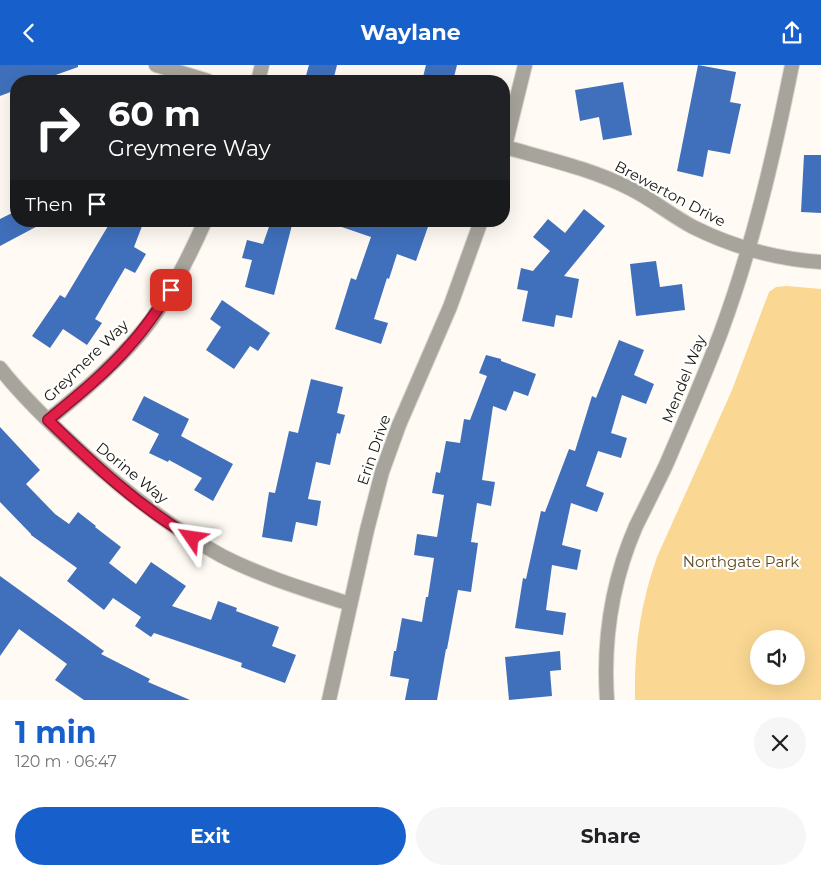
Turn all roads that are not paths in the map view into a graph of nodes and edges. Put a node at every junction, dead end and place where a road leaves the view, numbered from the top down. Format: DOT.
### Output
graph roads {
  1 [pos="156,65"];
  2 [pos="525,65"];
  3 [pos="792,65"];
  4 [pos="188,75"];
  5 [pos="510,124"];
  6 [pos="510,150"];
  7 [pos="202,227"];
  8 [pos="479,227"];
  9 [pos="748,249"];
  10 [pos="821,263"];
  11 [pos="0,368"];
  12 [pos="48,420"];
  13 [pos="350,604"];
  14 [pos="329,700"];
  15 [pos="607,700"];
  1 -- 4 [label="street"];
  2 -- 5 [label="street"];
  3 -- 9 [label="street, Mendel Way"];
  6 -- 9 [label="street, Brewerton Drive"];
  7 -- 12 [label="street, Greymere Way"];
  8 -- 13 [label="street, Erin Drive"];
  9 -- 10 [label="street, Brewerton Drive"];
  9 -- 15 [label="street, Mendel Way"];
  11 -- 12 [label="street, Dorine Way"];
  12 -- 13 [label="street, Dorine Way"];
  13 -- 14 [label="street, Erin Drive"];
}
